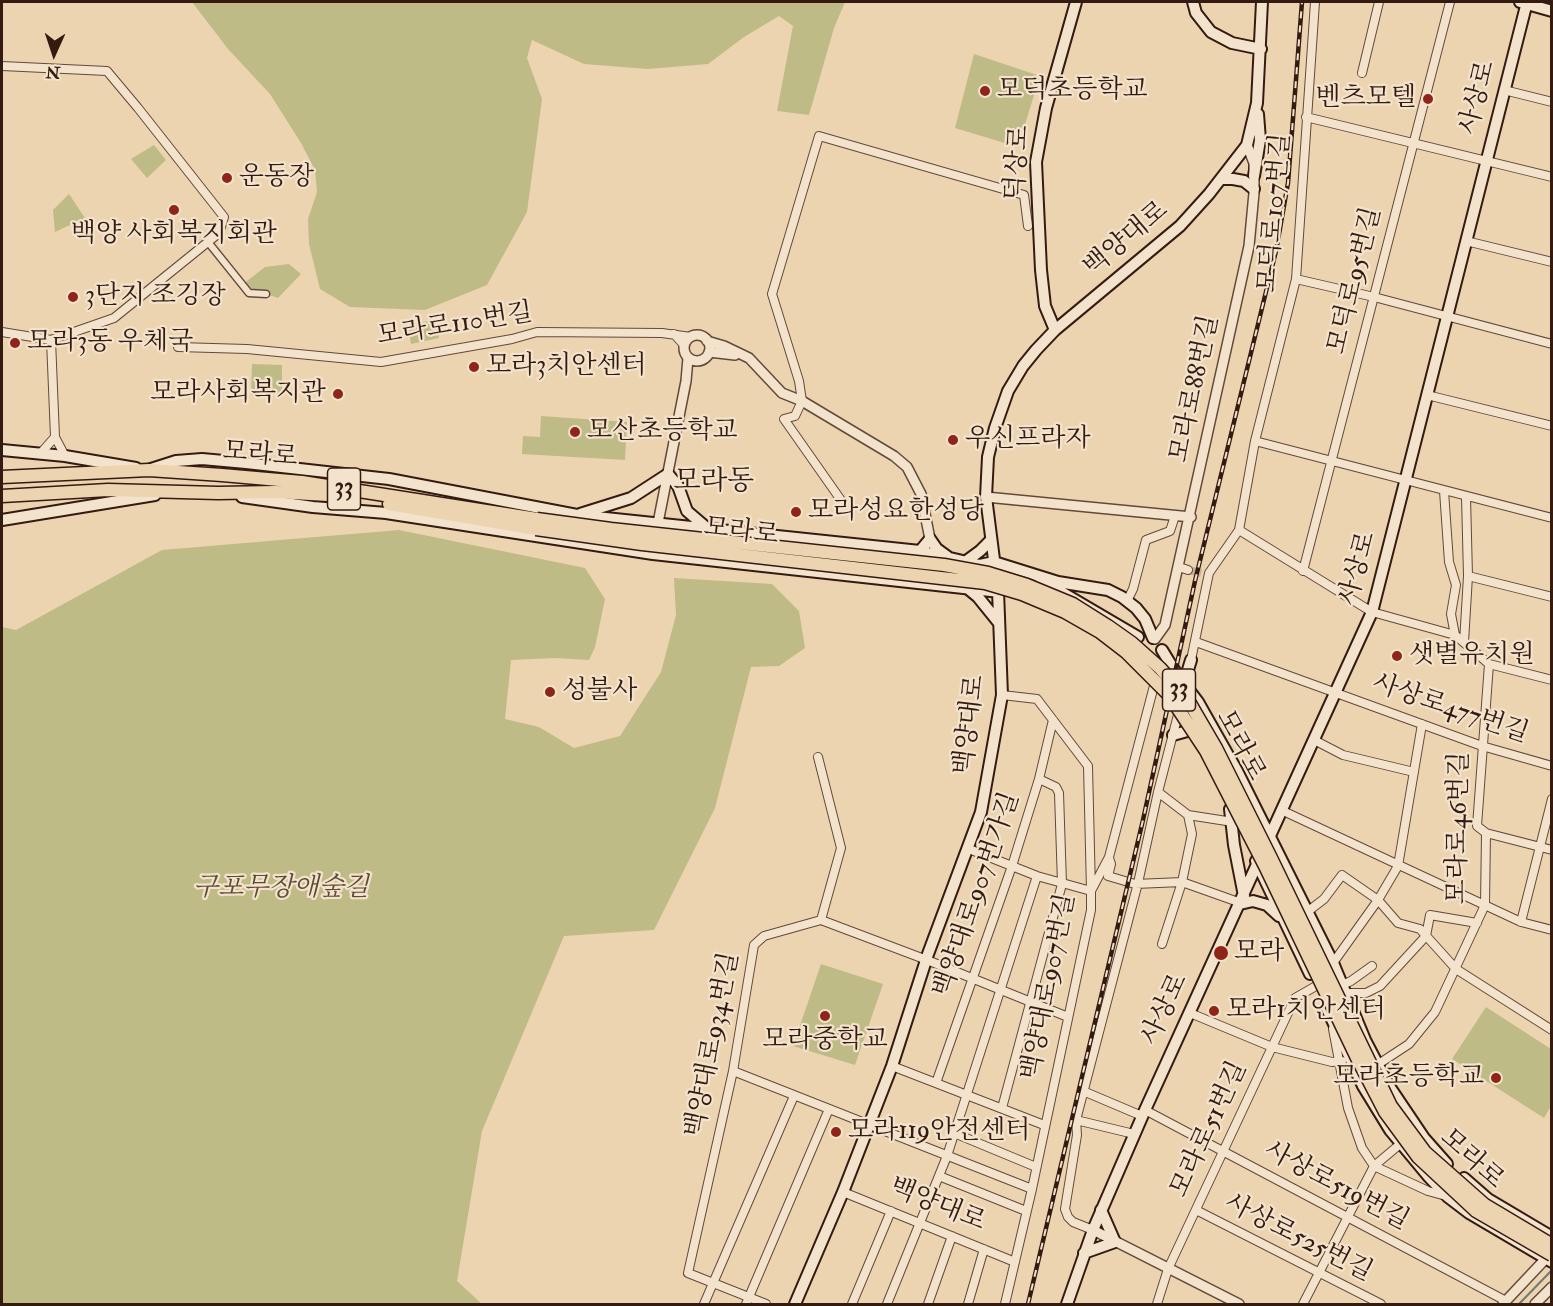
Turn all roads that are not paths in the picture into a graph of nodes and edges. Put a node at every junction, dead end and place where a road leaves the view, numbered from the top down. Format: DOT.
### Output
graph roads {
  1 [pos="1076,2"];
  2 [pos="1193,2"];
  3 [pos="1262,2"];
  4 [pos="1315,2"];
  5 [pos="1379,2"];
  6 [pos="1450,2"];
  7 [pos="1524,2"];
  8 [pos="1551,11"];
  9 [pos="1261,49"];
  10 [pos="2,66"];
  11 [pos="1362,73"];
  12 [pos="1504,90"];
  13 [pos="1551,102"];
  14 [pos="1257,103"];
  15 [pos="1306,117"];
  16 [pos="1413,143"];
  17 [pos="1247,145"];
  18 [pos="1486,160"];
  19 [pos="1254,176"];
  20 [pos="1551,177"];
  21 [pos="1221,179"];
  22 [pos="1254,189"];
  23 [pos="1028,226"];
  24 [pos="1466,241"];
  25 [pos="208,242"];
  26 [pos="1551,262"];
  27 [pos="1296,279"];
  28 [pos="266,294"];
  29 [pos="1374,297"];
  30 [pos="1447,316"];
  31 [pos="1055,330"];
  32 [pos="2,332"];
  33 [pos="675,334"];
  34 [pos="691,337"];
  35 [pos="51,340"];
  36 [pos="707,341"];
  37 [pos="1551,344"];
  38 [pos="684,345"];
  39 [pos="178,347"];
  40 [pos="709,352"];
  41 [pos="749,358"];
  42 [pos="693,359"];
  43 [pos="1427,395"];
  44 [pos="802,401"];
  45 [pos="1551,426"];
  46 [pos="55,437"];
  47 [pos="1255,441"];
  48 [pos="2,450"];
  49 [pos="40,454"];
  50 [pos="65,456"];
  51 [pos="1332,461"];
  52 [pos="149,470"];
  53 [pos="668,474"];
  54 [pos="2,477"];
  55 [pos="1405,481"];
  56 [pos="1444,491"];
  57 [pos="175,492"];
  58 [pos="218,493"];
  59 [pos="2,496"];
  60 [pos="1466,496"];
  61 [pos="986,497"];
  62 [pos="843,503"];
  63 [pos="577,515"];
  64 [pos="1175,516"];
  65 [pos="1191,517"];
  66 [pos="1551,518"];
  67 [pos="2,520"];
  68 [pos="537,524"];
  69 [pos="657,524"];
  70 [pos="709,529"];
  71 [pos="1239,530"];
  72 [pos="930,539"];
  73 [pos="991,540"];
  74 [pos="884,548"];
  75 [pos="920,551"];
  76 [pos="653,554"];
  77 [pos="953,560"];
  78 [pos="965,562"];
  79 [pos="995,567"];
  80 [pos="1303,571"];
  81 [pos="1468,576"];
  82 [pos="889,579"];
  83 [pos="967,588"];
  84 [pos="998,591"];
  85 [pos="1551,597"];
  86 [pos="1127,601"];
  87 [pos="1372,612"];
  88 [pos="999,624"];
  89 [pos="1455,635"];
  90 [pos="1138,637"];
  91 [pos="1154,638"];
  92 [pos="1196,642"];
  93 [pos="1464,642"];
  94 [pos="1162,650"];
  95 [pos="1127,657"];
  96 [pos="1191,660"];
  97 [pos="1489,664"];
  98 [pos="1174,669"];
  99 [pos="1148,671"];
  100 [pos="1551,680"];
  101 [pos="1155,682"];
  102 [pos="1184,683"];
  103 [pos="1336,692"];
  104 [pos="1002,694"];
  105 [pos="1179,711"];
  106 [pos="1053,720"];
  107 [pos="1422,724"];
  108 [pos="1191,730"];
  109 [pos="1173,735"];
  110 [pos="1314,740"];
  111 [pos="1482,746"];
  112 [pos="818,757"];
  113 [pos="1551,766"];
  114 [pos="1414,772"];
  115 [pos="1039,779"];
  116 [pos="1158,792"];
  117 [pos="1551,800"];
  118 [pos="1230,809"];
  119 [pos="1188,815"];
  120 [pos="1279,815"];
  121 [pos="1261,820"];
  122 [pos="1233,822"];
  123 [pos="1486,833"];
  124 [pos="1270,838"];
  125 [pos="1539,847"];
  126 [pos="969,849"];
  127 [pos="1551,850"];
  128 [pos="1109,858"];
  129 [pos="1258,865"];
  130 [pos="1012,866"];
  131 [pos="1398,866"];
  132 [pos="1037,876"];
  133 [pos="1182,882"];
  134 [pos="1062,884"];
  135 [pos="1138,884"];
  136 [pos="1090,891"];
  137 [pos="1378,900"];
  138 [pos="1242,901"];
  139 [pos="1485,905"];
  140 [pos="1307,912"];
  141 [pos="821,920"];
  142 [pos="1284,922"];
  143 [pos="1521,922"];
  144 [pos="1477,923"];
  145 [pos="1551,930"];
  146 [pos="1426,936"];
  147 [pos="1162,944"];
  148 [pos="927,960"];
  149 [pos="1333,963"];
  150 [pos="1372,966"];
  151 [pos="1456,969"];
  152 [pos="972,978"];
  153 [pos="1316,986"];
  154 [pos="1343,989"];
  155 [pos="1001,990"];
  156 [pos="1030,1002"];
  157 [pos="1190,1013"];
  158 [pos="1068,1017"];
  159 [pos="1551,1030"];
  160 [pos="1272,1047"];
  161 [pos="1344,1060"];
  162 [pos="1377,1065"];
  163 [pos="892,1066"];
  164 [pos="733,1071"];
  165 [pos="936,1083"];
  166 [pos="1083,1091"];
  167 [pos="967,1095"];
  168 [pos="794,1096"];
  169 [pos="1002,1108"];
  170 [pos="829,1109"];
  171 [pos="1144,1113"];
  172 [pos="1076,1119"];
  173 [pos="869,1125"];
  174 [pos="1044,1125"];
  175 [pos="1418,1130"];
  176 [pos="954,1133"];
  177 [pos="1134,1134"];
  178 [pos="1400,1143"];
  179 [pos="1223,1151"];
  180 [pos="947,1156"];
  181 [pos="1374,1166"];
  182 [pos="1036,1167"];
  183 [pos="939,1176"];
  184 [pos="1032,1189"];
  185 [pos="843,1192"];
  186 [pos="1448,1197"];
  187 [pos="1101,1210"];
  188 [pos="1196,1210"];
  189 [pos="891,1211"];
  190 [pos="1026,1211"];
  191 [pos="1348,1217"];
  192 [pos="920,1223"];
  193 [pos="1093,1230"];
  194 [pos="952,1236"];
  195 [pos="1551,1237"];
  196 [pos="1115,1242"];
  197 [pos="1551,1245"];
  198 [pos="984,1249"];
  199 [pos="1084,1253"];
  200 [pos="1550,1257"];
  201 [pos="1015,1262"];
  202 [pos="1168,1269"];
  203 [pos="1319,1273"];
  204 [pos="713,1283"];
  205 [pos="1551,1287"];
  206 [pos="747,1301"];
  207 [pos="1505,1303"];
  208 [pos="704,1305"];
  209 [pos="766,1305"];
  210 [pos="795,1305"];
  211 [pos="852,1305"];
  212 [pos="887,1305"];
  213 [pos="928,1305"];
  214 [pos="968,1305"];
  215 [pos="1005,1305"];
  216 [pos="1067,1305"];
  217 [pos="1157,1305"];
  218 [pos="1239,1305"];
  219 [pos="1303,1305"];
  220 [pos="1381,1305"];
  221 [pos="1535,1305"];
  1 -- 31 [label="main road, 덕상로"];
  2 -- 9 [label="main road"];
  3 -- 9 [label="main road, 백양대로"];
  4 -- 15 [label="street, 모덕로107번길"];
  5 -- 11 [label="street"];
  6 -- 16 [label="street, 모덕로95번길"];
  7 -- 8 [label="main road"];
  7 -- 12 [label="main road, 사상로"];
  9 -- 14 [label="main road, 백양대로"];
  10 -- 25 [label="street"];
  12 -- 13 [label="street"];
  12 -- 18 [label="main road, 사상로"];
  14 -- 17 [label="main road, 백양대로"];
  14 -- 19 [label="main road"];
  15 -- 16 [label="street"];
  15 -- 27 [label="street, 모덕로107번길"];
  16 -- 18 [label="street"];
  16 -- 29 [label="street, 모덕로95번길"];
  17 -- 19 [label="street, 모라로88번길"];
  17 -- 21 [label="main road, 백양대로"];
  18 -- 20 [label="street"];
  18 -- 24 [label="main road, 사상로"];
  19 -- 22 [label="street, 모라로88번길"];
  21 -- 22 [label="main road"];
  21 -- 31 [label="main road, 백양대로"];
  22 -- 65 [label="street, 모라로88번길"];
  23 -- 44 [label="street, 덕상로"];
  24 -- 26 [label="street"];
  24 -- 30 [label="main road, 사상로"];
  25 -- 28 [label="street"];
  25 -- 35 [label="street"];
  27 -- 29 [label="street"];
  27 -- 47 [label="street, 모덕로107번길"];
  29 -- 30 [label="street"];
  29 -- 51 [label="street, 모덕로95번길"];
  30 -- 37 [label="street"];
  30 -- 43 [label="main road, 사상로"];
  31 -- 61 [label="main road, 백양대로"];
  32 -- 35 [label="street"];
  33 -- 34 [label="street, 모라로110번길"];
  33 -- 38 [label="street"];
  33 -- 39 [label="street, 모라로110번길"];
  34 -- 36 [label="street, 모라로110번길"];
  34 -- 38 [label="street"];
  35 -- 46 [label="street"];
  36 -- 40 [label="street"];
  36 -- 41 [label="street, 모라로110번길"];
  38 -- 42 [label="street"];
  40 -- 41 [label="street"];
  40 -- 42 [label="street"];
  41 -- 44 [label="street, 모라로110번길"];
  42 -- 53 [label="street"];
  43 -- 45 [label="street"];
  43 -- 55 [label="main road, 사상로"];
  44 -- 62 [label="street"];
  44 -- 72 [label="street, 모라로110번길"];
  46 -- 49 [label="street"];
  46 -- 50 [label="street"];
  47 -- 51 [label="street"];
  47 -- 71 [label="street, 모덕로107번길"];
  48 -- 49 [label="main road"];
  49 -- 50 [label="main road"];
  50 -- 52 [label="main road"];
  51 -- 55 [label="street"];
  51 -- 80 [label="street, 모덕로95번길"];
  52 -- 54 [label="highway, 모라로 / 33"];
  52 -- 63 [label="main road"];
  52 -- 68 [label="highway, 모라로 / 33"];
  53 -- 63 [label="main road"];
  53 -- 69 [label="street"];
  53 -- 70 [label="main road"];
  55 -- 56 [label="street"];
  55 -- 87 [label="main road, 사상로"];
  56 -- 60 [label="street"];
  56 -- 89 [label="street"];
  57 -- 58 [label="highway, 모라로 / 33"];
  57 -- 59 [label="highway, 모라로 / 33"];
  57 -- 67 [label="main road"];
  58 -- 68 [label="highway, 모라로 / 33"];
  58 -- 76 [label="main road"];
  60 -- 66 [label="street"];
  60 -- 81 [label="street"];
  61 -- 64 [label="street"];
  61 -- 73 [label="main road, 백양대로"];
  63 -- 69 [label="main road"];
  64 -- 65 [label="street"];
  64 -- 86 [label="street"];
  65 -- 91 [label="street, 모라로88번길"];
  68 -- 197 [label="highway, 모라로 / 33, bridge"];
  68 -- 200 [label="highway, 모라로 / 33, bridge"];
  69 -- 70 [label="main road"];
  69 -- 76 [label="street"];
  70 -- 74 [label="main road"];
  71 -- 80 [label="street"];
  71 -- 92 [label="street"];
  72 -- 75 [label="main road"];
  72 -- 77 [label="main road"];
  73 -- 78 [label="main road"];
  73 -- 79 [label="main road, 백양대로"];
  74 -- 75 [label="main road"];
  74 -- 82 [label="main road"];
  75 -- 77 [label="main road"];
  76 -- 82 [label="main road"];
  77 -- 78 [label="main road"];
  78 -- 79 [label="main road"];
  79 -- 84 [label="main road, 백양대로"];
  79 -- 86 [label="main road"];
  79 -- 90 [label="main road"];
  80 -- 87 [label="street"];
  81 -- 85 [label="street"];
  81 -- 93 [label="street"];
  82 -- 83 [label="main road"];
  83 -- 84 [label="main road"];
  83 -- 88 [label="main road"];
  84 -- 88 [label="main road, 백양대로"];
  84 -- 95 [label="main road"];
  86 -- 91 [label="main road"];
  87 -- 89 [label="street"];
  87 -- 103 [label="main road, 사상로"];
  88 -- 104 [label="main road, 백양대로"];
  89 -- 93 [label="street"];
  90 -- 91 [label="main road"];
  90 -- 95 [label="main road"];
  91 -- 94 [label="main road"];
  92 -- 96 [label="street"];
  92 -- 103 [label="street, 사상로477번길"];
  93 -- 97 [label="street"];
  94 -- 98 [label="main road, 모라로"];
  94 -- 99 [label="main road"];
  95 -- 99 [label="main road"];
  96 -- 98 [label="main road"];
  96 -- 102 [label="main road"];
  97 -- 100 [label="street"];
  97 -- 111 [label="street, 모라로46번길"];
  98 -- 102 [label="main road, 모라로"];
  99 -- 101 [label="main road, 모라로"];
  101 -- 105 [label="main road, 모라로"];
  101 -- 128 [label="street"];
  102 -- 121 [label="main road, 모라로"];
  103 -- 107 [label="street, 사상로477번길"];
  103 -- 110 [label="main road, 사상로"];
  104 -- 106 [label="street, 백양대로907번길"];
  104 -- 126 [label="main road, 백양대로"];
  105 -- 108 [label="main road, 모라로"];
  105 -- 109 [label="street"];
  106 -- 115 [label="street, 백양대로907번가길"];
  106 -- 136 [label="street, 백양대로907번길"];
  107 -- 111 [label="street, 사상로477번길"];
  107 -- 114 [label="street"];
  108 -- 109 [label="main road"];
  108 -- 118 [label="main road, 모라로"];
  109 -- 116 [label="street"];
  110 -- 114 [label="street"];
  110 -- 120 [label="main road, 사상로"];
  111 -- 113 [label="street, 사상로477번길"];
  111 -- 123 [label="street, 모라로46번길"];
  112 -- 141 [label="street"];
  114 -- 131 [label="street"];
  115 -- 130 [label="street, 백양대로907번가길"];
  115 -- 134 [label="street"];
  116 -- 119 [label="street"];
  116 -- 135 [label="street"];
  117 -- 125 [label="street"];
  118 -- 122 [label="main road"];
  118 -- 129 [label="main road, 모라로"];
  119 -- 122 [label="street"];
  119 -- 133 [label="street"];
  120 -- 121 [label="main road"];
  120 -- 124 [label="main road, 사상로"];
  120 -- 131 [label="street"];
  121 -- 124 [label="main road, 모라로"];
  122 -- 138 [label="main road"];
  123 -- 125 [label="street"];
  123 -- 139 [label="street, 모라로46번길"];
  124 -- 129 [label="main road, 사상로"];
  124 -- 140 [label="main road, 모라로"];
  125 -- 127 [label="street"];
  125 -- 143 [label="street"];
  126 -- 130 [label="street"];
  126 -- 148 [label="main road, 백양대로"];
  128 -- 135 [label="street"];
  128 -- 136 [label="street"];
  129 -- 138 [label="main road, 사상로"];
  129 -- 142 [label="main road, 모라로"];
  130 -- 132 [label="street"];
  130 -- 152 [label="street, 백양대로907번가길"];
  131 -- 137 [label="street"];
  131 -- 139 [label="street"];
  132 -- 134 [label="street"];
  132 -- 155 [label="street"];
  133 -- 135 [label="street"];
  133 -- 138 [label="street"];
  133 -- 147 [label="street"];
  134 -- 136 [label="street"];
  134 -- 156 [label="street"];
  135 -- 166 [label="street"];
  136 -- 158 [label="street, 백양대로907번길"];
  137 -- 140 [label="street"];
  137 -- 146 [label="street"];
  137 -- 149 [label="street"];
  138 -- 142 [label="main road"];
  138 -- 157 [label="main road, 사상로"];
  139 -- 143 [label="street"];
  139 -- 144 [label="street, 모라로46번길"];
  140 -- 149 [label="main road, 모라로"];
  141 -- 148 [label="street"];
  141 -- 164 [label="street, 백양대로934번길"];
  142 -- 153 [label="main road, 모라로"];
  143 -- 145 [label="street"];
  144 -- 146 [label="street"];
  144 -- 151 [label="street, 모라로46번길"];
  146 -- 151 [label="street"];
  146 -- 154 [label="street"];
  148 -- 152 [label="street"];
  148 -- 163 [label="main road, 백양대로"];
  149 -- 154 [label="main road, 모라로"];
  150 -- 154 [label="street"];
  151 -- 159 [label="street"];
  151 -- 162 [label="street, 모라로46번길"];
  152 -- 155 [label="street"];
  152 -- 165 [label="street, 백양대로907번가길"];
  153 -- 160 [label="street, 모라로51번길"];
  153 -- 161 [label="main road, 모라로"];
  154 -- 162 [label="main road, 모라로"];
  155 -- 156 [label="street"];
  155 -- 167 [label="street"];
  156 -- 158 [label="street"];
  156 -- 169 [label="street"];
  157 -- 160 [label="street"];
  157 -- 171 [label="main road, 사상로"];
  158 -- 174 [label="street, 백양대로907번길"];
  160 -- 161 [label="street"];
  160 -- 179 [label="street, 모라로51번길"];
  161 -- 178 [label="main road, 모라로"];
  161 -- 181 [label="street"];
  162 -- 175 [label="main road, 모라로"];
  163 -- 165 [label="street"];
  163 -- 173 [label="main road, 백양대로"];
  164 -- 168 [label="street"];
  164 -- 204 [label="street, 백양대로934번길"];
  165 -- 167 [label="street"];
  166 -- 171 [label="street"];
  166 -- 172 [label="street"];
  167 -- 169 [label="street"];
  167 -- 176 [label="street"];
  168 -- 170 [label="street"];
  168 -- 204 [label="street"];
  169 -- 174 [label="street"];
  170 -- 173 [label="street"];
  170 -- 206 [label="street"];
  171 -- 177 [label="main road, 사상로"];
  171 -- 179 [label="street, 사상로519번길"];
  172 -- 177 [label="street"];
  172 -- 193 [label="street"];
  173 -- 180 [label="street, 백양대로"];
  173 -- 185 [label="main road, 백양대로"];
  174 -- 182 [label="street, 백양대로907번길"];
  175 -- 178 [label="street"];
  175 -- 195 [label="main road, 모라로"];
  176 -- 180 [label="street"];
  176 -- 182 [label="street"];
  177 -- 187 [label="main road, 사상로"];
  178 -- 181 [label="street"];
  178 -- 186 [label="main road, 모라로"];
  179 -- 188 [label="street, 모라로51번길"];
  179 -- 191 [label="street, 사상로519번길"];
  180 -- 183 [label="street"];
  180 -- 184 [label="street, 백양대로"];
  181 -- 186 [label="street"];
  181 -- 191 [label="street"];
  182 -- 184 [label="street, 백양대로907번길"];
  183 -- 190 [label="street"];
  183 -- 192 [label="street"];
  184 -- 190 [label="street, 백양대로907번길"];
  185 -- 189 [label="street, 백양대로"];
  185 -- 210 [label="main road, 백양대로"];
  186 -- 200 [label="main road, 모라로"];
  187 -- 193 [label="main road, 사상로"];
  187 -- 196 [label="main road"];
  188 -- 202 [label="street, 모라로51번길"];
  188 -- 203 [label="street, 사상로525번길"];
  189 -- 192 [label="street, 백양대로"];
  189 -- 211 [label="street"];
  190 -- 201 [label="street, 백양대로907번길"];
  191 -- 203 [label="street"];
  191 -- 207 [label="street, 사상로519번길"];
  192 -- 194 [label="street, 백양대로"];
  192 -- 212 [label="street"];
  193 -- 196 [label="street"];
  193 -- 199 [label="main road, 사상로"];
  194 -- 198 [label="street, 백양대로"];
  194 -- 213 [label="street"];
  196 -- 199 [label="main road"];
  196 -- 202 [label="street"];
  198 -- 201 [label="street, 백양대로"];
  198 -- 214 [label="street"];
  199 -- 216 [label="main road, 사상로"];
  200 -- 207 [label="street"];
  201 -- 215 [label="street, 백양대로907번길"];
  202 -- 217 [label="street, 모라로51번길"];
  202 -- 218 [label="street"];
  203 -- 219 [label="street"];
  203 -- 220 [label="street, 사상로525번길"];
  204 -- 206 [label="street"];
  204 -- 208 [label="street"];
  205 -- 221 [label="street"];
  206 -- 209 [label="street"];
}
